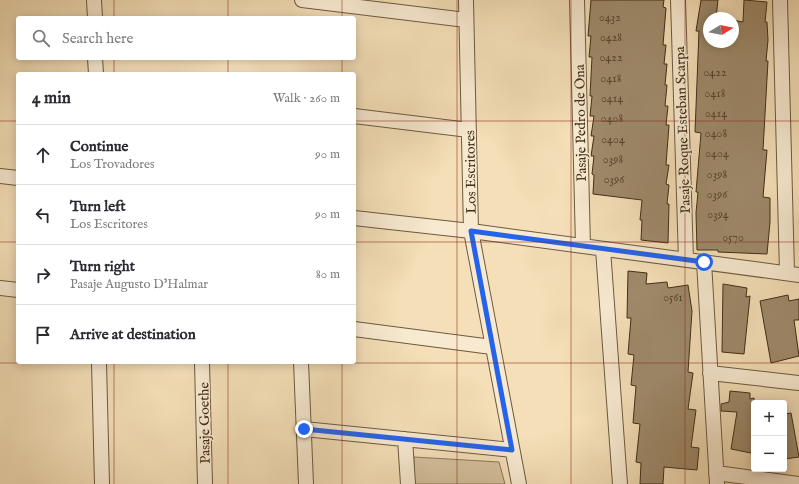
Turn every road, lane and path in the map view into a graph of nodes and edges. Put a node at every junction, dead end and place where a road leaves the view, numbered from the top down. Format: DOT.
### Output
graph roads {
  1 [pos="94,0"];
  2 [pos="302,0"];
  3 [pos="466,0"];
  4 [pos="577,0"];
  5 [pos="678,0"];
  6 [pos="780,0"];
  7 [pos="95,16"];
  8 [pos="466,20"];
  9 [pos="96,60"];
  10 [pos="96,72"];
  11 [pos="356,116"];
  12 [pos="469,130"];
  13 [pos="0,176"];
  14 [pos="16,178"];
  15 [pos="356,218"];
  16 [pos="471,231"];
  17 [pos="583,246"];
  18 [pos="603,249"];
  19 [pos="686,260"];
  20 [pos="704,262"];
  21 [pos="793,274"];
  22 [pos="0,288"];
  23 [pos="16,290"];
  24 [pos="356,329"];
  25 [pos="492,347"];
  26 [pos="100,364"];
  27 [pos="202,364"];
  28 [pos="301,364"];
  29 [pos="710,373"];
  30 [pos="799,383"];
  31 [pos="304,429"];
  32 [pos="405,440"];
  33 [pos="512,450"];
  34 [pos="716,478"];
  35 [pos="102,484"];
  36 [pos="205,484"];
  37 [pos="306,484"];
  38 [pos="408,484"];
  39 [pos="519,484"];
  40 [pos="620,484"];
  41 [pos="799,484"];
  1 -- 7 [label="street"];
  2 -- 8 [label="street"];
  3 -- 8 [label="street, Los Escritores"];
  4 -- 17 [label="street, Pasaje Pedro de Ona"];
  5 -- 19 [label="street, Pasaje Roque Esteban Scarpa"];
  6 -- 21 [label="street"];
  8 -- 12 [label="street, Los Escritores"];
  9 -- 10 [label="street"];
  11 -- 12 [label="street"];
  12 -- 16 [label="street, Los Escritores"];
  13 -- 14 [label="street"];
  15 -- 16 [label="street"];
  16 -- 17 [label="street"];
  16 -- 25 [label="street, Los Escritores"];
  17 -- 18 [label="street"];
  18 -- 19 [label="street"];
  18 -- 40 [label="street"];
  19 -- 20 [label="street"];
  20 -- 21 [label="street"];
  20 -- 29 [label="street"];
  22 -- 23 [label="street"];
  24 -- 25 [label="street"];
  25 -- 33 [label="street, Los Escritores"];
  26 -- 35 [label="street"];
  27 -- 36 [label="street, Pasaje Goethe"];
  28 -- 31 [label="street"];
  29 -- 30 [label="street"];
  29 -- 34 [label="street"];
  31 -- 32 [label="street"];
  31 -- 37 [label="street"];
  32 -- 33 [label="street"];
  32 -- 38 [label="street"];
  33 -- 39 [label="street, Los Escritores"];
  34 -- 41 [label="street"];
}
